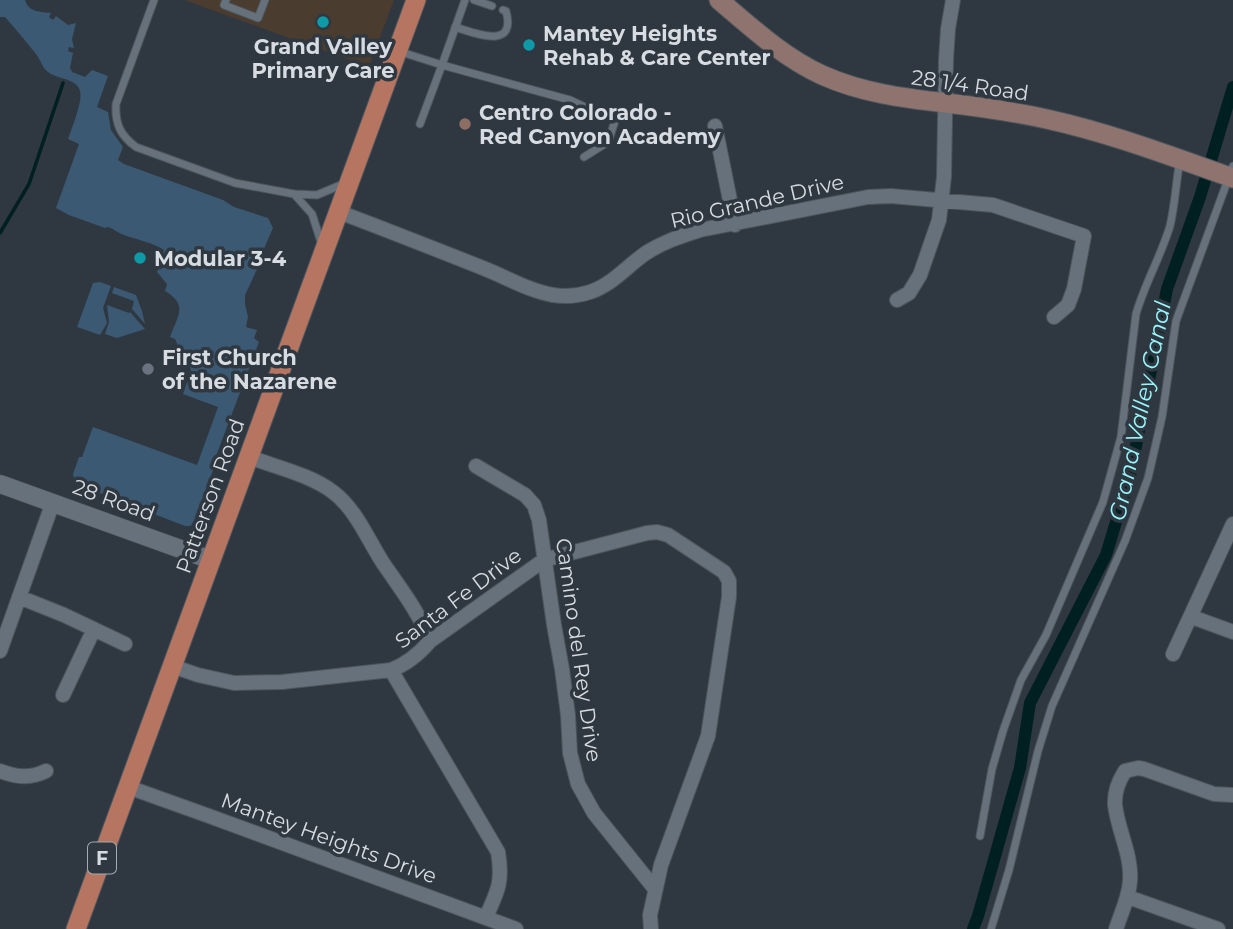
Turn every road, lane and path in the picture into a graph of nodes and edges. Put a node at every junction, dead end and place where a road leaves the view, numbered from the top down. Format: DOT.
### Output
graph roads {
  1 [pos="155,0"];
  2 [pos="226,0"];
  3 [pos="265,0"];
  4 [pos="416,0"];
  5 [pos="465,0"];
  6 [pos="474,0"];
  7 [pos="719,0"];
  8 [pos="953,0"];
  9 [pos="492,6"];
  10 [pos="503,10"];
  11 [pos="455,27"];
  12 [pos="398,50"];
  13 [pos="442,65"];
  14 [pos="945,103"];
  15 [pos="420,124"];
  16 [pos="715,126"];
  17 [pos="584,156"];
  18 [pos="1187,162"];
  19 [pos="1230,174"];
  20 [pos="350,180"];
  21 [pos="294,194"];
  22 [pos="941,200"];
  23 [pos="338,212"];
  24 [pos="735,225"];
  25 [pos="324,251"];
  26 [pos="897,300"];
  27 [pos="1054,317"];
  28 [pos="249,457"];
  29 [pos="476,466"];
  30 [pos="0,484"];
  31 [pos="53,502"];
  32 [pos="1233,524"];
  33 [pos="211,559"];
  34 [pos="544,561"];
  35 [pos="19,597"];
  36 [pos="1192,617"];
  37 [pos="94,629"];
  38 [pos="1233,632"];
  39 [pos="430,641"];
  40 [pos="125,644"];
  41 [pos="0,651"];
  42 [pos="1173,654"];
  43 [pos="172,666"];
  44 [pos="391,670"];
  45 [pos="63,695"];
  46 [pos="0,771"];
  47 [pos="46,771"];
  48 [pos="128,788"];
  49 [pos="1233,795"];
  50 [pos="980,836"];
  51 [pos="655,889"];
  52 [pos="1128,897"];
  53 [pos="485,917"];
  54 [pos="76,929"];
  55 [pos="516,929"];
  56 [pos="651,929"];
  57 [pos="990,929"];
  58 [pos="1116,929"];
  59 [pos="1218,929"];
  1 -- 21 [label="lane"];
  2 -- 3 [label="lane"];
  4 -- 12 [label="main road, Patterson Road / F"];
  5 -- 11 [label="lane"];
  6 -- 9 [label="lane"];
  7 -- 14 [label="main road, 28 1/4 Road"];
  8 -- 14 [label="street"];
  10 -- 11 [label="lane"];
  11 -- 13 [label="lane"];
  12 -- 13 [label="lane"];
  12 -- 20 [label="main road, Patterson Road / F"];
  13 -- 15 [label="lane"];
  13 -- 17 [label="lane"];
  14 -- 18 [label="main road, 28 1/4 Road"];
  14 -- 22 [label="street"];
  16 -- 24 [label="street"];
  18 -- 19 [label="main road, 28 1/4 Road"];
  18 -- 50 [label="lane"];
  19 -- 57 [label="lane"];
  20 -- 21 [label="lane"];
  20 -- 23 [label="main road, Patterson Road / F"];
  21 -- 25 [label="lane"];
  22 -- 24 [label="street, Rio Grande Drive"];
  22 -- 26 [label="street"];
  22 -- 27 [label="street, Rio Grande Drive"];
  23 -- 24 [label="street, Rio Grande Drive"];
  23 -- 25 [label="main road, Patterson Road / F"];
  25 -- 28 [label="main road, Patterson Road / F"];
  28 -- 33 [label="main road, Patterson Road / F"];
  28 -- 39 [label="street"];
  29 -- 34 [label="street, Camino del Rey Drive"];
  30 -- 31 [label="street, 28 Road"];
  31 -- 33 [label="street, 28 Road"];
  31 -- 35 [label="street"];
  32 -- 36 [label="street"];
  33 -- 43 [label="main road, Patterson Road / F"];
  34 -- 39 [label="street, Santa Fe Drive"];
  34 -- 51 [label="street, Camino del Rey Drive"];
  34 -- 51 [label="street, Santa Fe Drive"];
  35 -- 37 [label="street"];
  35 -- 41 [label="street"];
  36 -- 38 [label="street"];
  36 -- 42 [label="street"];
  37 -- 40 [label="street"];
  37 -- 45 [label="street"];
  39 -- 44 [label="street, Santa Fe Drive"];
  43 -- 44 [label="street, Santa Fe Drive"];
  43 -- 48 [label="main road, Patterson Road / F"];
  44 -- 53 [label="street"];
  46 -- 47 [label="street"];
  48 -- 53 [label="street, Mantey Heights Drive"];
  48 -- 54 [label="main road, Patterson Road / F"];
  49 -- 52 [label="street"];
  51 -- 56 [label="street, Santa Fe Drive"];
  52 -- 58 [label="street"];
  52 -- 59 [label="street"];
  53 -- 55 [label="street, Mantey Heights Drive"];
}
